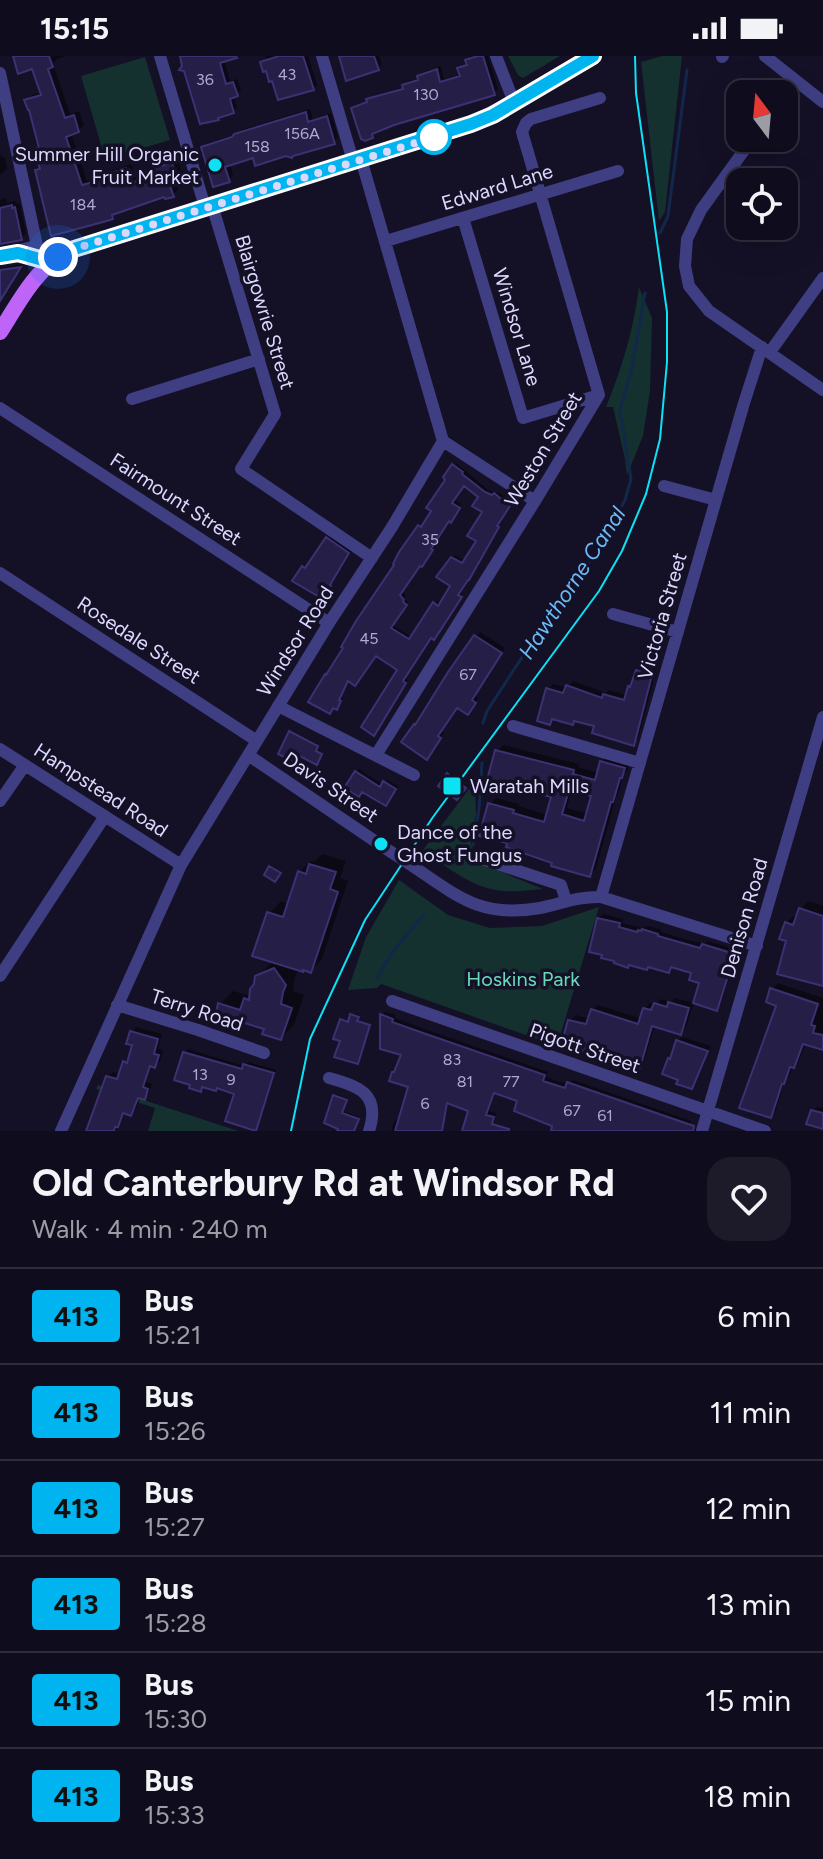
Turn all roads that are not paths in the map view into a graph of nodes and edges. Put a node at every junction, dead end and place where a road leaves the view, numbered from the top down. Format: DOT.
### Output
graph roads {
  1 [pos="160,56"];
  2 [pos="322,56"];
  3 [pos="496,56"];
  4 [pos="593,56"];
  5 [pos="765,56"];
  6 [pos="0,73"];
  7 [pos="795,80"];
  8 [pos="798,82"];
  9 [pos="600,98"];
  10 [pos="515,102"];
  11 [pos="823,102"];
  12 [pos="743,152"];
  13 [pos="357,160"];
  14 [pos="618,171"];
  15 [pos="540,194"];
  16 [pos="209,206"];
  17 [pos="463,218"];
  18 [pos="386,241"];
  19 [pos="37,246"];
  20 [pos="18,253"];
  21 [pos="0,256"];
  22 [pos="50,262"];
  23 [pos="823,278"];
  24 [pos="1,329"];
  25 [pos="766,350"];
  26 [pos="259,359"];
  27 [pos="823,390"];
  28 [pos="599,395"];
  29 [pos="132,399"];
  30 [pos="0,408"];
  31 [pos="443,441"];
  32 [pos="664,486"];
  33 [pos="716,500"];
  34 [pos="535,501"];
  35 [pos="372,558"];
  36 [pos="0,573"];
  37 [pos="613,614"];
  38 [pos="329,623"];
  39 [pos="678,632"];
  40 [pos="278,706"];
  41 [pos="823,717"];
  42 [pos="513,726"];
  43 [pos="257,741"];
  44 [pos="0,749"];
  45 [pos="248,755"];
  46 [pos="376,755"];
  47 [pos="640,763"];
  48 [pos="25,765"];
  49 [pos="414,775"];
  50 [pos="0,801"];
  51 [pos="105,816"];
  52 [pos="476,857"];
  53 [pos="181,865"];
  54 [pos="601,897"];
  55 [pos="566,901"];
  56 [pos="757,946"];
  57 [pos="0,976"];
  58 [pos="392,1001"];
  59 [pos="117,1005"];
  60 [pos="264,1053"];
  61 [pos="329,1078"];
  62 [pos="708,1112"];
  63 [pos="61,1131"];
  64 [pos="369,1131"];
  65 [pos="702,1131"];
  66 [pos="765,1131"];
  1 -- 16 [label="street, Blairgowrie Street"];
  2 -- 13 [label="street"];
  3 -- 10 [label="street"];
  4 -- 10 [label="main road"];
  5 -- 7 [label="street"];
  6 -- 19 [label="street"];
  8 -- 11 [label="street"];
  9 -- 15 [label="street, Weston Street"];
  10 -- 13 [label="main road"];
  12 -- 25 [label="street"];
  13 -- 16 [label="main road"];
  13 -- 18 [label="street"];
  14 -- 15 [label="street, Edward Lane"];
  15 -- 17 [label="street, Edward Lane"];
  15 -- 28 [label="street, Weston Street"];
  16 -- 22 [label="main road"];
  16 -- 26 [label="street, Blairgowrie Street"];
  17 -- 18 [label="street, Edward Lane"];
  17 -- 28 [label="street, Windsor Lane"];
  18 -- 31 [label="street"];
  19 -- 20 [label="street"];
  19 -- 22 [label="street"];
  20 -- 21 [label="street"];
  20 -- 22 [label="street"];
  22 -- 24 [label="main road"];
  23 -- 25 [label="street, Victoria Street"];
  25 -- 27 [label="street"];
  25 -- 33 [label="street, Victoria Street"];
  26 -- 29 [label="street"];
  26 -- 35 [label="street, Blairgowrie Street"];
  28 -- 34 [label="street, Weston Street"];
  30 -- 38 [label="street, Fairmount Street"];
  31 -- 34 [label="street"];
  31 -- 35 [label="street, Windsor Road"];
  32 -- 33 [label="street"];
  33 -- 39 [label="street, Victoria Street"];
  34 -- 46 [label="street, Weston Street"];
  35 -- 38 [label="street, Windsor Road"];
  36 -- 43 [label="street, Rosedale Street"];
  37 -- 39 [label="street"];
  38 -- 40 [label="street, Windsor Road"];
  39 -- 47 [label="street, Victoria Street"];
  40 -- 43 [label="street, Windsor Road"];
  40 -- 46 [label="street"];
  41 -- 56 [label="street, Denison Road"];
  42 -- 47 [label="street"];
  43 -- 45 [label="street, Windsor Road"];
  44 -- 48 [label="street, Hampstead Road"];
  45 -- 53 [label="street, Windsor Road"];
  45 -- 55 [label="street, Davis Street, bridge"];
  46 -- 49 [label="street"];
  47 -- 54 [label="street, Victoria Street"];
  48 -- 50 [label="street"];
  48 -- 51 [label="street, Hampstead Road"];
  51 -- 53 [label="street, Hampstead Road"];
  51 -- 57 [label="street"];
  52 -- 55 [label="street"];
  53 -- 59 [label="street, Windsor Road"];
  54 -- 55 [label="street, Davis Street"];
  54 -- 56 [label="street, Davis Street"];
  56 -- 62 [label="street, Denison Road"];
  58 -- 62 [label="street, Pigott Street"];
  59 -- 60 [label="street, Terry Road"];
  59 -- 63 [label="street, Windsor Road"];
  61 -- 64 [label="street"];
  62 -- 65 [label="street, Denison Road"];
  62 -- 66 [label="street, Pigott Street"];
}
